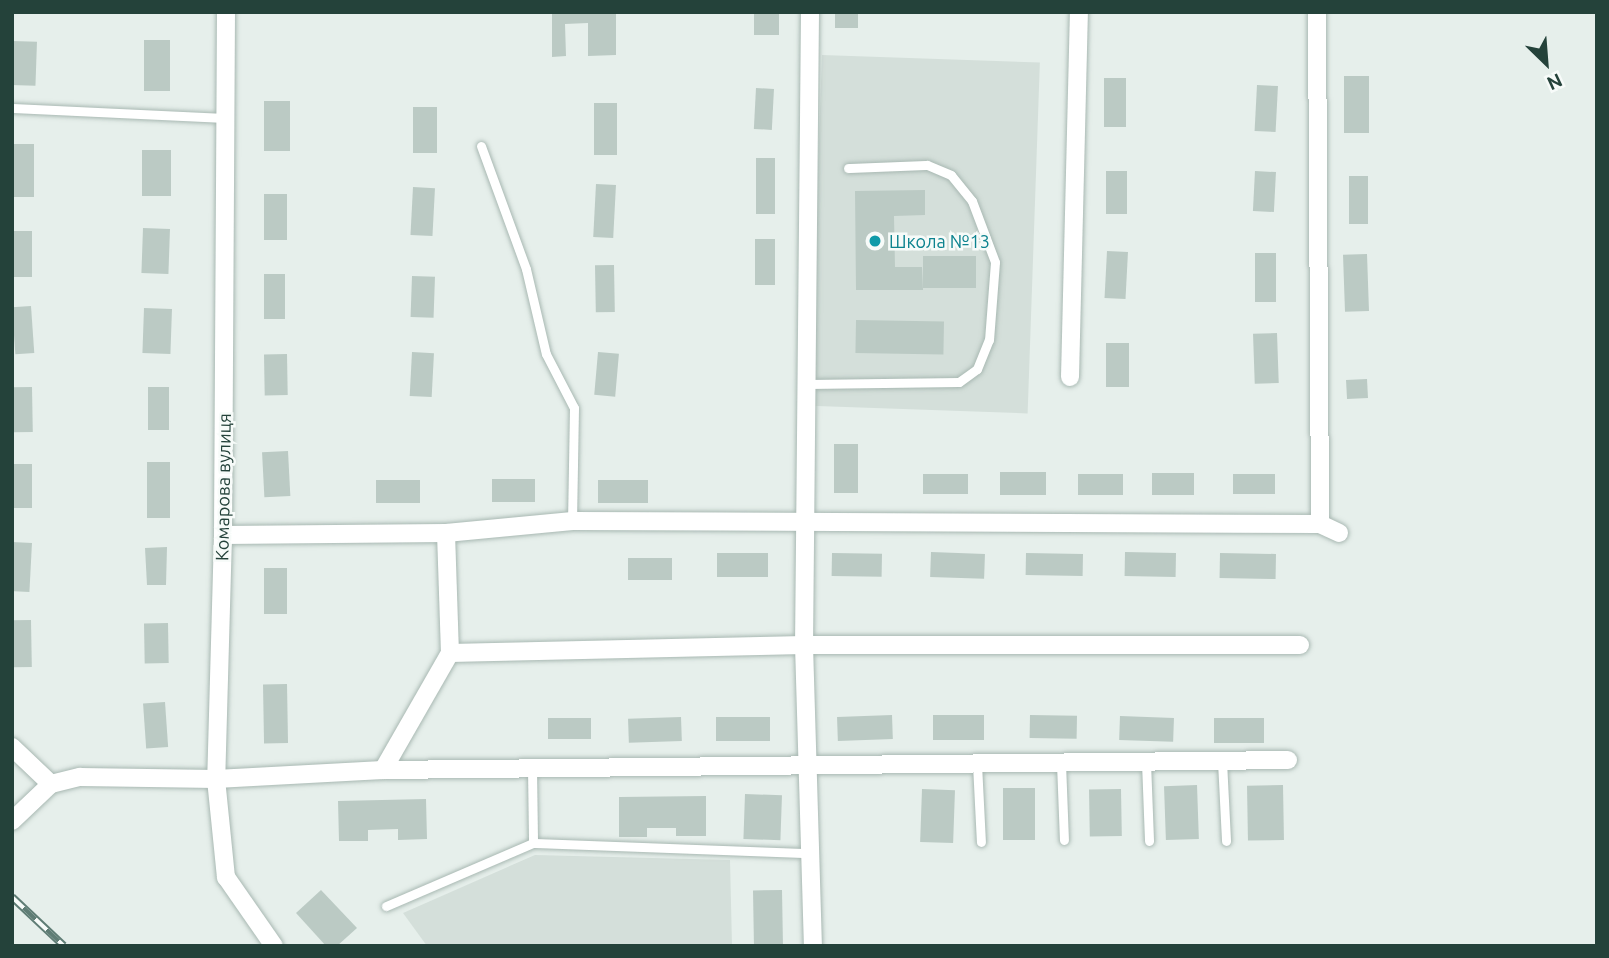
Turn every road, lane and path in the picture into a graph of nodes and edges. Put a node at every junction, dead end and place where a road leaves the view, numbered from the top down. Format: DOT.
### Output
graph roads {
  1 [pos="226,12"];
  2 [pos="810,12"];
  3 [pos="1079,12"];
  4 [pos="1317,12"];
  5 [pos="12,108"];
  6 [pos="226,118"];
  7 [pos="481,146"];
  8 [pos="848,168"];
  9 [pos="1070,377"];
  10 [pos="807,384"];
  11 [pos="572,521"];
  12 [pos="804,524"];
  13 [pos="1320,524"];
  14 [pos="446,533"];
  15 [pos="1339,533"];
  16 [pos="223,535"];
  17 [pos="804,645"];
  18 [pos="1300,645"];
  19 [pos="450,653"];
  20 [pos="12,747"];
  21 [pos="1288,760"];
  22 [pos="1222,761"];
  23 [pos="1146,762"];
  24 [pos="810,763"];
  25 [pos="1061,763"];
  26 [pos="977,764"];
  27 [pos="532,768"];
  28 [pos="383,771"];
  29 [pos="216,779"];
  30 [pos="51,784"];
  31 [pos="12,821"];
  32 [pos="1064,840"];
  33 [pos="1149,841"];
  34 [pos="1226,841"];
  35 [pos="981,842"];
  36 [pos="533,843"];
  37 [pos="812,853"];
  38 [pos="386,906"];
  39 [pos="274,946"];
  40 [pos="813,946"];
  1 -- 6 [label="street, Комарова вулиця"];
  2 -- 10 [label="street"];
  3 -- 9 [label="street"];
  4 -- 13 [label="street"];
  5 -- 6 [label="lane"];
  6 -- 16 [label="street, Комарова вулиця"];
  7 -- 11 [label="lane"];
  8 -- 10 [label="lane"];
  10 -- 12 [label="street"];
  11 -- 12 [label="street"];
  11 -- 14 [label="street"];
  12 -- 13 [label="street"];
  12 -- 17 [label="street"];
  13 -- 15 [label="street"];
  14 -- 16 [label="street"];
  14 -- 19 [label="street"];
  16 -- 29 [label="street, Комарова вулиця"];
  17 -- 18 [label="street"];
  17 -- 19 [label="street"];
  17 -- 24 [label="street"];
  19 -- 28 [label="street"];
  20 -- 30 [label="street"];
  21 -- 22 [label="street"];
  22 -- 23 [label="street"];
  22 -- 34 [label="lane"];
  23 -- 25 [label="street"];
  23 -- 33 [label="lane"];
  24 -- 26 [label="street"];
  24 -- 27 [label="street"];
  24 -- 37 [label="street"];
  25 -- 26 [label="street"];
  25 -- 32 [label="lane"];
  26 -- 35 [label="lane"];
  27 -- 28 [label="street"];
  27 -- 36 [label="lane"];
  28 -- 29 [label="street"];
  29 -- 30 [label="street"];
  29 -- 39 [label="street, Комарова вулиця"];
  30 -- 31 [label="street"];
  36 -- 37 [label="lane"];
  36 -- 38 [label="lane"];
  37 -- 40 [label="street"];
}
